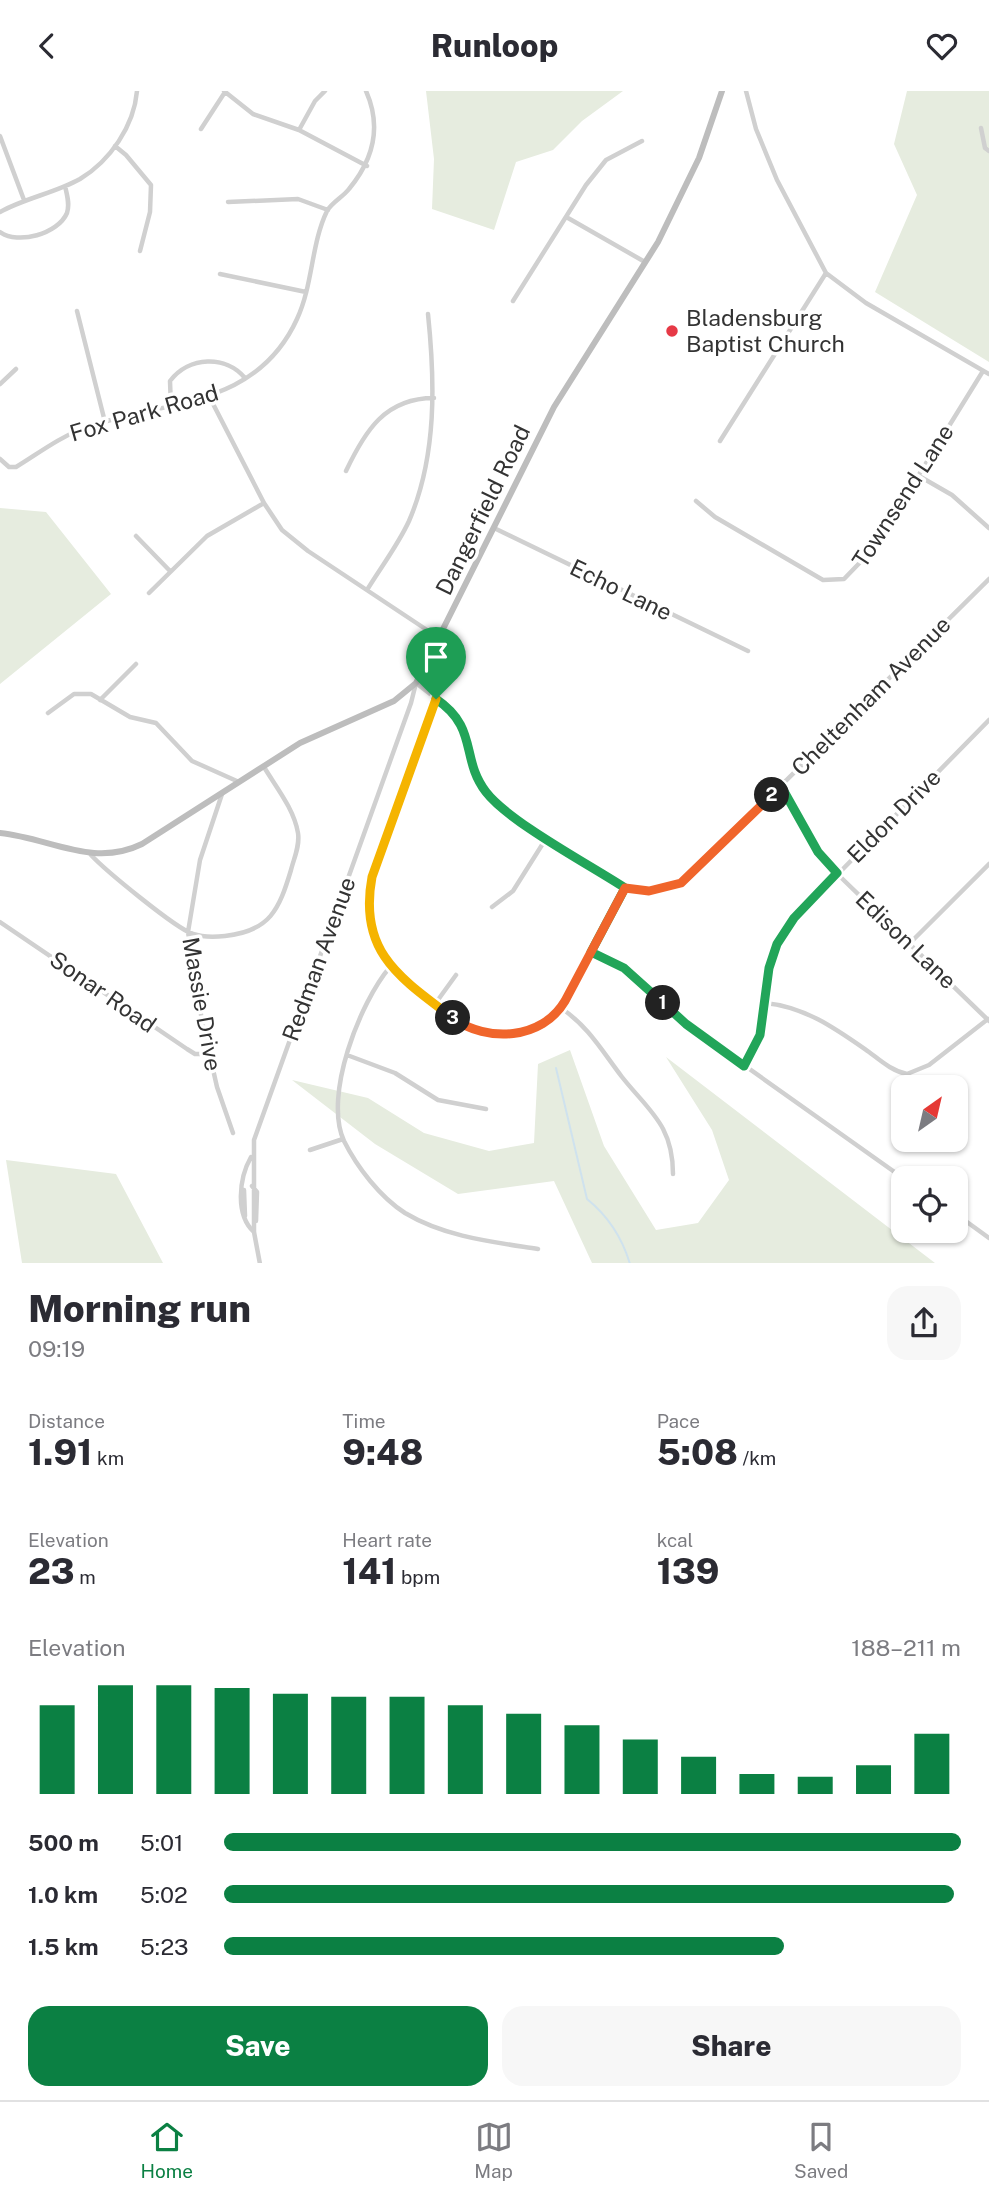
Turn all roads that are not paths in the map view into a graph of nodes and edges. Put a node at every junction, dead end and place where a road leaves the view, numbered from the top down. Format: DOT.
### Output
graph roads {
  1 [pos="137,91"];
  2 [pos="224,91"];
  3 [pos="325,91"];
  4 [pos="366,91"];
  5 [pos="722,91"];
  6 [pos="746,91"];
  7 [pos="981,128"];
  8 [pos="201,129"];
  9 [pos="299,130"];
  10 [pos="0,136"];
  11 [pos="642,141"];
  12 [pos="115,146"];
  13 [pos="989,151"];
  14 [pos="367,166"];
  15 [pos="65,186"];
  16 [pos="24,200"];
  17 [pos="228,202"];
  18 [pos="328,210"];
  19 [pos="0,212"];
  20 [pos="568,218"];
  21 [pos="0,232"];
  22 [pos="140,251"];
  23 [pos="646,262"];
  24 [pos="826,273"];
  25 [pos="220,274"];
  26 [pos="306,292"];
  27 [pos="513,301"];
  28 [pos="77,311"];
  29 [pos="428,314"];
  30 [pos="16,369"];
  31 [pos="983,371"];
  32 [pos="989,374"];
  33 [pos="245,378"];
  34 [pos="0,384"];
  35 [pos="210,398"];
  36 [pos="434,398"];
  37 [pos="171,408"];
  38 [pos="105,422"];
  39 [pos="720,441"];
  40 [pos="0,459"];
  41 [pos="346,471"];
  42 [pos="919,475"];
  43 [pos="696,501"];
  44 [pos="264,503"];
  45 [pos="494,528"];
  46 [pos="989,528"];
  47 [pos="136,536"];
  48 [pos="170,571"];
  49 [pos="989,579"];
  50 [pos="367,590"];
  51 [pos="149,593"];
  52 [pos="440,638"];
  53 [pos="748,652"];
  54 [pos="136,664"];
  55 [pos="416,683"];
  56 [pos="436,699"];
  57 [pos="100,700"];
  58 [pos="48,713"];
  59 [pos="989,720"];
  60 [pos="264,767"];
  61 [pos="240,782"];
  62 [pos="781,786"];
  63 [pos="223,793"];
  64 [pos="0,833"];
  65 [pos="547,837"];
  66 [pos="91,855"];
  67 [pos="989,864"];
  68 [pos="837,873"];
  69 [pos="625,888"];
  70 [pos="492,907"];
  71 [pos="0,922"];
  72 [pos="188,932"];
  73 [pos="910,943"];
  74 [pos="591,952"];
  75 [pos="390,967"];
  76 [pos="456,975"];
  77 [pos="765,1003"];
  78 [pos="435,1004"];
  79 [pos="561,1008"];
  80 [pos="988,1019"];
  81 [pos="210,1054"];
  82 [pos="347,1055"];
  83 [pos="744,1066"];
  84 [pos="486,1109"];
  85 [pos="233,1133"];
  86 [pos="343,1139"];
  87 [pos="310,1150"];
  88 [pos="252,1156"];
  89 [pos="891,1170"];
  90 [pos="673,1174"];
  91 [pos="968,1223"];
  92 [pos="254,1232"];
  93 [pos="989,1238"];
  94 [pos="538,1249"];
  95 [pos="260,1263"];
  1 -- 12 [label="street"];
  2 -- 8 [label="street"];
  2 -- 9 [label="street"];
  3 -- 9 [label="street"];
  4 -- 14 [label="street"];
  5 -- 23 [label="street, Dangerfield Road"];
  6 -- 24 [label="street"];
  7 -- 13 [label="street"];
  9 -- 14 [label="street"];
  10 -- 16 [label="street"];
  11 -- 20 [label="street"];
  12 -- 15 [label="street"];
  12 -- 22 [label="street"];
  14 -- 18 [label="street, Fox Park Road"];
  15 -- 16 [label="street"];
  15 -- 21 [label="street"];
  16 -- 19 [label="street"];
  17 -- 18 [label="street"];
  18 -- 26 [label="street, Fox Park Road"];
  20 -- 23 [label="street"];
  20 -- 27 [label="street"];
  23 -- 45 [label="street, Dangerfield Road"];
  24 -- 31 [label="street"];
  24 -- 39 [label="street"];
  25 -- 26 [label="street"];
  26 -- 33 [label="street, Fox Park Road"];
  28 -- 38 [label="street"];
  29 -- 36 [label="street"];
  30 -- 34 [label="street"];
  31 -- 32 [label="street"];
  31 -- 42 [label="street, Townsend Lane"];
  33 -- 35 [label="street, Fox Park Road"];
  33 -- 37 [label="street"];
  35 -- 37 [label="street, Fox Park Road"];
  35 -- 44 [label="street"];
  36 -- 41 [label="street"];
  36 -- 50 [label="street"];
  37 -- 38 [label="street, Fox Park Road"];
  38 -- 40 [label="street, Fox Park Road"];
  42 -- 43 [label="street, Townsend Lane"];
  42 -- 46 [label="street"];
  44 -- 48 [label="street"];
  44 -- 50 [label="street"];
  45 -- 52 [label="street, Dangerfield Road"];
  45 -- 53 [label="street, Echo Lane"];
  47 -- 48 [label="street"];
  48 -- 51 [label="street"];
  49 -- 62 [label="street, Cheltenham Avenue"];
  50 -- 52 [label="street"];
  52 -- 55 [label="street, Dangerfield Road"];
  54 -- 57 [label="street"];
  55 -- 56 [label="street"];
  55 -- 60 [label="street, Dangerfield Road"];
  55 -- 88 [label="street, Redman Avenue"];
  56 -- 65 [label="street"];
  56 -- 75 [label="street"];
  57 -- 58 [label="street"];
  57 -- 61 [label="street"];
  59 -- 68 [label="street, Eldon Drive"];
  60 -- 61 [label="street, Dangerfield Road"];
  60 -- 72 [label="street"];
  61 -- 63 [label="street, Dangerfield Road"];
  62 -- 68 [label="street, Edison Lane"];
  62 -- 69 [label="street, Cheltenham Avenue"];
  63 -- 66 [label="street, Dangerfield Road"];
  63 -- 72 [label="street, Massie Drive"];
  64 -- 66 [label="street, Dangerfield Road"];
  65 -- 69 [label="street"];
  65 -- 70 [label="street"];
  66 -- 72 [label="street"];
  67 -- 73 [label="street"];
  68 -- 73 [label="street, Edison Lane"];
  68 -- 77 [label="street, Eldon Drive"];
  69 -- 74 [label="street"];
  71 -- 81 [label="street, Sonar Road"];
  72 -- 81 [label="street, Massie Drive"];
  73 -- 80 [label="street, Edison Lane"];
  74 -- 79 [label="street"];
  74 -- 83 [label="street"];
  75 -- 78 [label="street"];
  75 -- 82 [label="street"];
  76 -- 78 [label="street"];
  77 -- 80 [label="street"];
  77 -- 83 [label="street, Eldon Drive"];
  78 -- 79 [label="street"];
  79 -- 90 [label="street"];
  81 -- 85 [label="street, Massie Drive"];
  82 -- 84 [label="street"];
  82 -- 86 [label="street"];
  83 -- 89 [label="street"];
  86 -- 87 [label="street"];
  86 -- 94 [label="street"];
  88 -- 92 [label="street"];
  88 -- 92 [label="street"];
  91 -- 93 [label="street"];
  92 -- 95 [label="street"];
}
